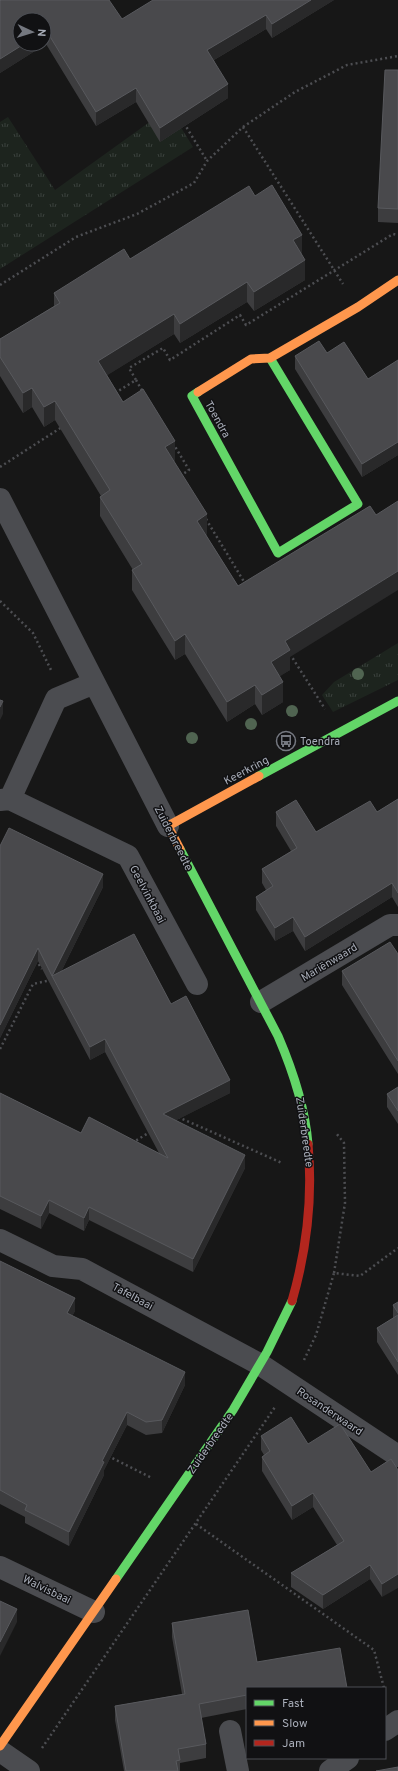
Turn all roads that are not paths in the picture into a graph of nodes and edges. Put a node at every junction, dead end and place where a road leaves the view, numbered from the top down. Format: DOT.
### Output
graph roads {
  1 [pos="398,280"];
  2 [pos="270,358"];
  3 [pos="0,499"];
  4 [pos="94,683"];
  5 [pos="398,701"];
  6 [pos="5,799"];
  7 [pos="168,826"];
  8 [pos="398,926"];
  9 [pos="197,984"];
  10 [pos="261,1002"];
  11 [pos="0,1240"];
  12 [pos="260,1366"];
  13 [pos="398,1456"];
  14 [pos="0,1567"];
  15 [pos="94,1612"];
  16 [pos="398,1721"];
  17 [pos="386,1729"];
  18 [pos="230,1731"];
  19 [pos="0,1746"];
  20 [pos="0,1751"];
  21 [pos="347,1759"];
  22 [pos="28,1770"];
  23 [pos="238,1771"];
  24 [pos="330,1771"];
  1 -- 2 [label="street, Toendra"];
  2 -- 2 [label="street, Toendra"];
  3 -- 4 [label="street, Zuiderbreedte"];
  4 -- 6 [label="street, Geelvinkbaai"];
  4 -- 7 [label="street, Zuiderbreedte"];
  5 -- 7 [label="street, Keerkring"];
  6 -- 9 [label="street, Geelvinkbaai"];
  7 -- 10 [label="street, Zuiderbreedte"];
  8 -- 10 [label="street, Mariënwaard"];
  10 -- 12 [label="street, Zuiderbreedte"];
  11 -- 12 [label="street, Tafelbaai"];
  12 -- 13 [label="street, Rosanderwaard"];
  12 -- 15 [label="street, Zuiderbreedte"];
  14 -- 15 [label="street, Walvisbaai"];
  15 -- 19 [label="street, Zuiderbreedte"];
  16 -- 17 [label="street"];
  18 -- 23 [label="street"];
  20 -- 22 [label="street"];
  21 -- 24 [label="street"];
}
